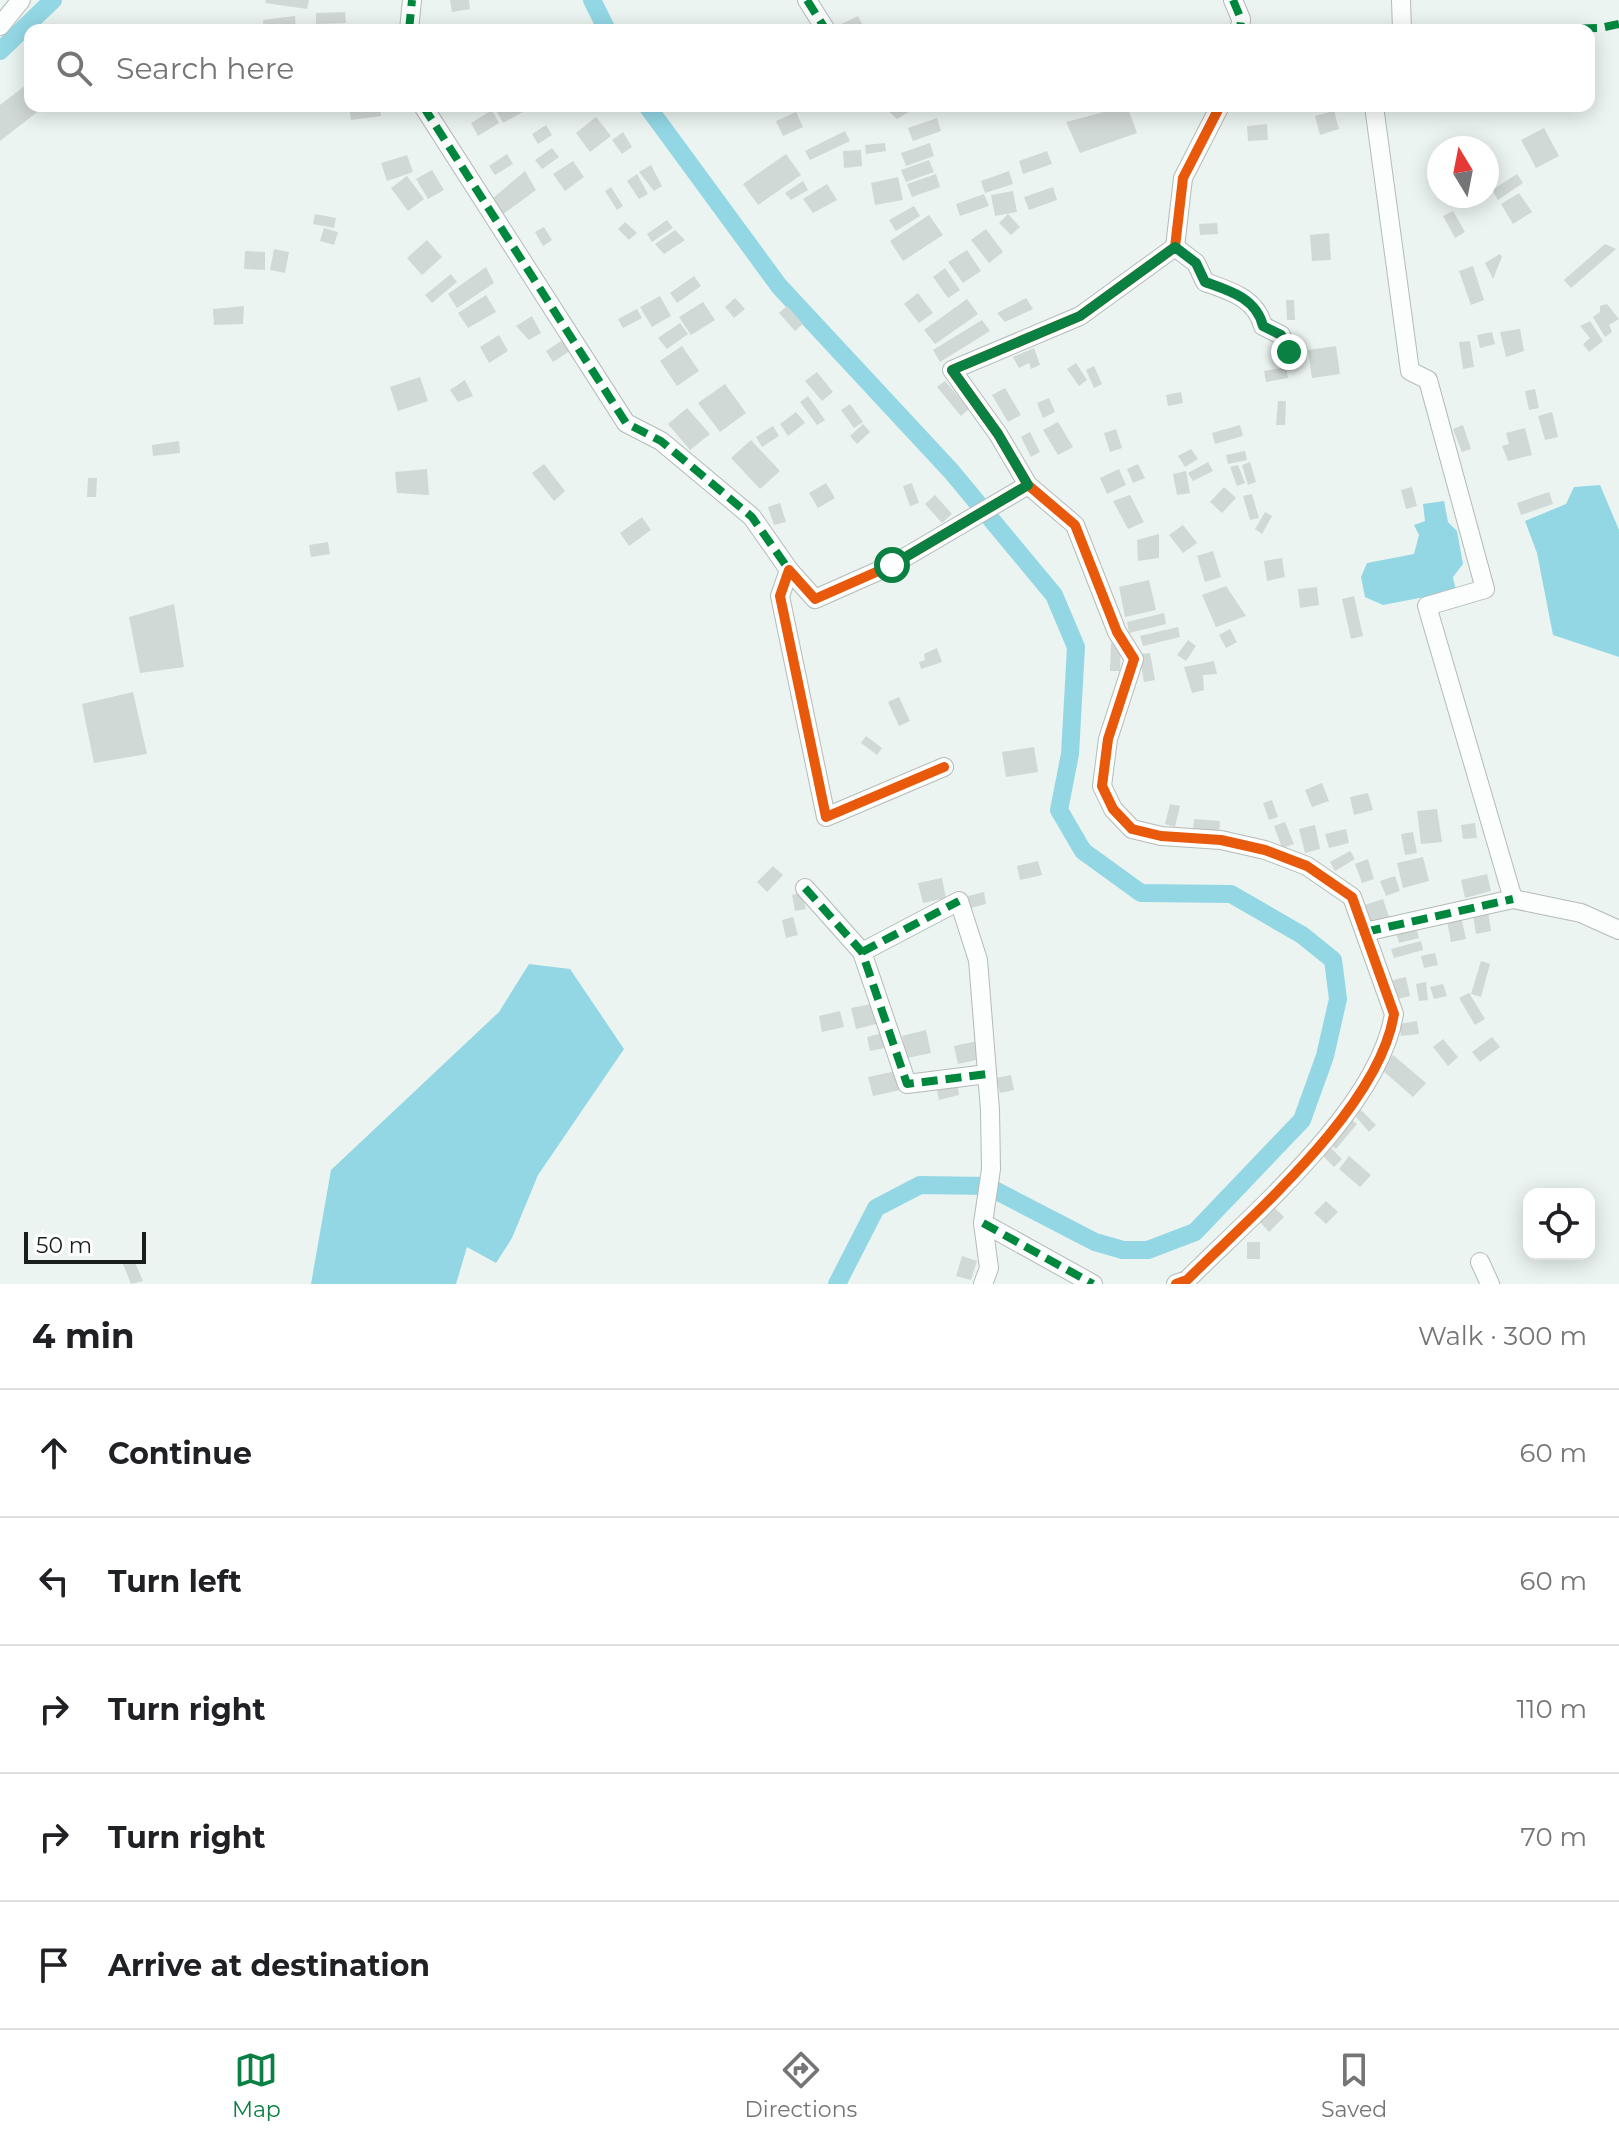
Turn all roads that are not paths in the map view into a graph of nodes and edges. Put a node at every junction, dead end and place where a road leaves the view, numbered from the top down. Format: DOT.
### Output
graph roads {
  1 [pos="21,0"];
  2 [pos="412,0"];
  3 [pos="807,0"];
  4 [pos="1233,0"];
  5 [pos="1401,0"];
  6 [pos="410,24"];
  7 [pos="822,24"];
  8 [pos="1241,24"];
  9 [pos="1402,24"];
  10 [pos="0,26"];
  11 [pos="427,112"];
  12 [pos="1217,112"];
  13 [pos="1375,112"];
  14 [pos="1175,247"];
  15 [pos="1289,352"];
  16 [pos="1028,485"];
  17 [pos="789,570"];
  18 [pos="944,767"];
  19 [pos="805,888"];
  20 [pos="1513,899"];
  21 [pos="1619,930"];
  22 [pos="1365,932"];
  23 [pos="862,952"];
  24 [pos="987,1074"];
  25 [pos="983,1223"];
  26 [pos="1480,1262"];
  27 [pos="983,1284"];
  28 [pos="1093,1284"];
  29 [pos="1176,1284"];
  30 [pos="1490,1284"];
  1 -- 10 [label="street"];
  2 -- 6 [label="street"];
  3 -- 7 [label="street"];
  4 -- 8 [label="street"];
  5 -- 9 [label="street"];
  11 -- 17 [label="street"];
  12 -- 14 [label="street"];
  13 -- 20 [label="street"];
  14 -- 15 [label="street"];
  14 -- 16 [label="street"];
  16 -- 17 [label="street"];
  16 -- 22 [label="street"];
  17 -- 18 [label="street"];
  19 -- 23 [label="street"];
  20 -- 21 [label="street"];
  20 -- 22 [label="street"];
  22 -- 29 [label="street"];
  23 -- 24 [label="street"];
  23 -- 24 [label="street"];
  24 -- 25 [label="street"];
  25 -- 27 [label="street"];
  25 -- 28 [label="street"];
  26 -- 30 [label="street"];
}
